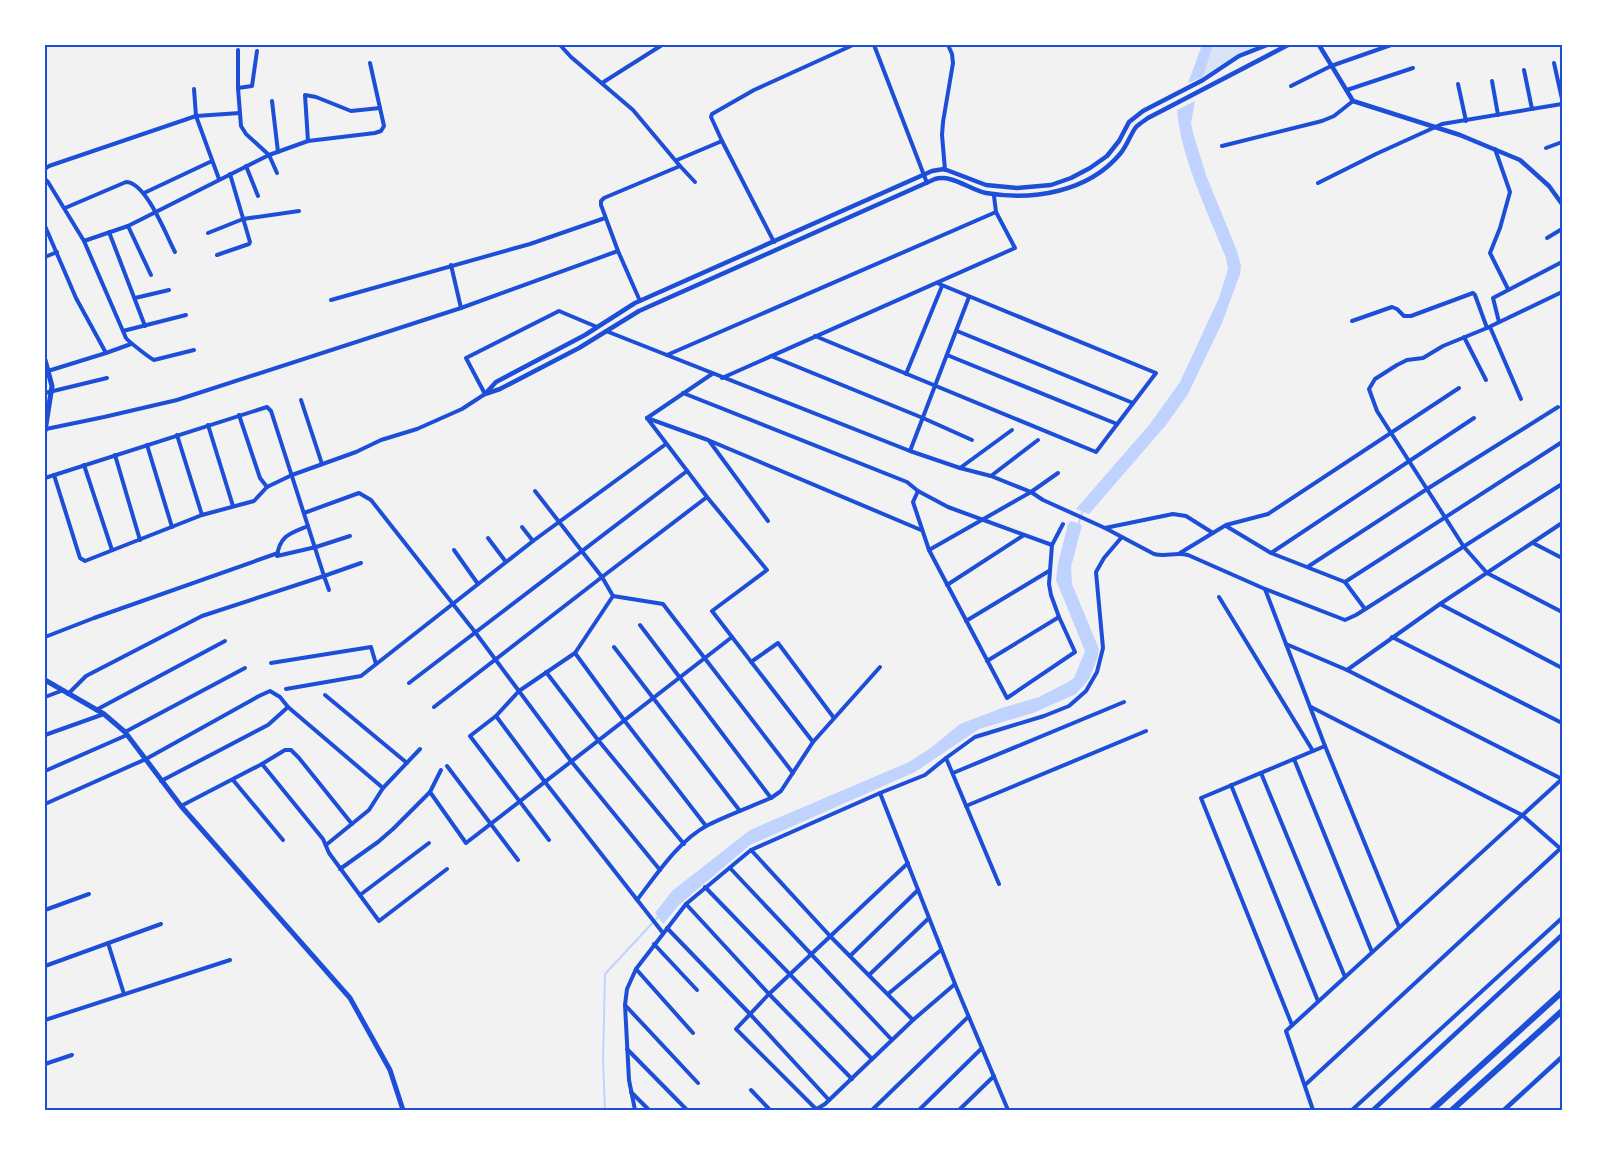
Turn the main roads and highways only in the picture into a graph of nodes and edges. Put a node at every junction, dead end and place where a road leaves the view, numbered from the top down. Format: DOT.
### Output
graph roads {
  1 [pos="45,360"];
  2 [pos="48,392"];
  3 [pos="46,419"];
  4 [pos="45,430"];
  5 [pos="45,680"];
  6 [pos="1562,992"];
  7 [pos="1562,1011"];
  8 [pos="404,1110"];
  9 [pos="1432,1110"];
  10 [pos="1452,1110"];
  1 -- 2 [label="main road"];
  2 -- 3 [label="main road"];
  3 -- 4 [label="main road"];
  5 -- 8 [label="main road"];
  6 -- 9 [label="highway"];
  7 -- 10 [label="highway"];
}
